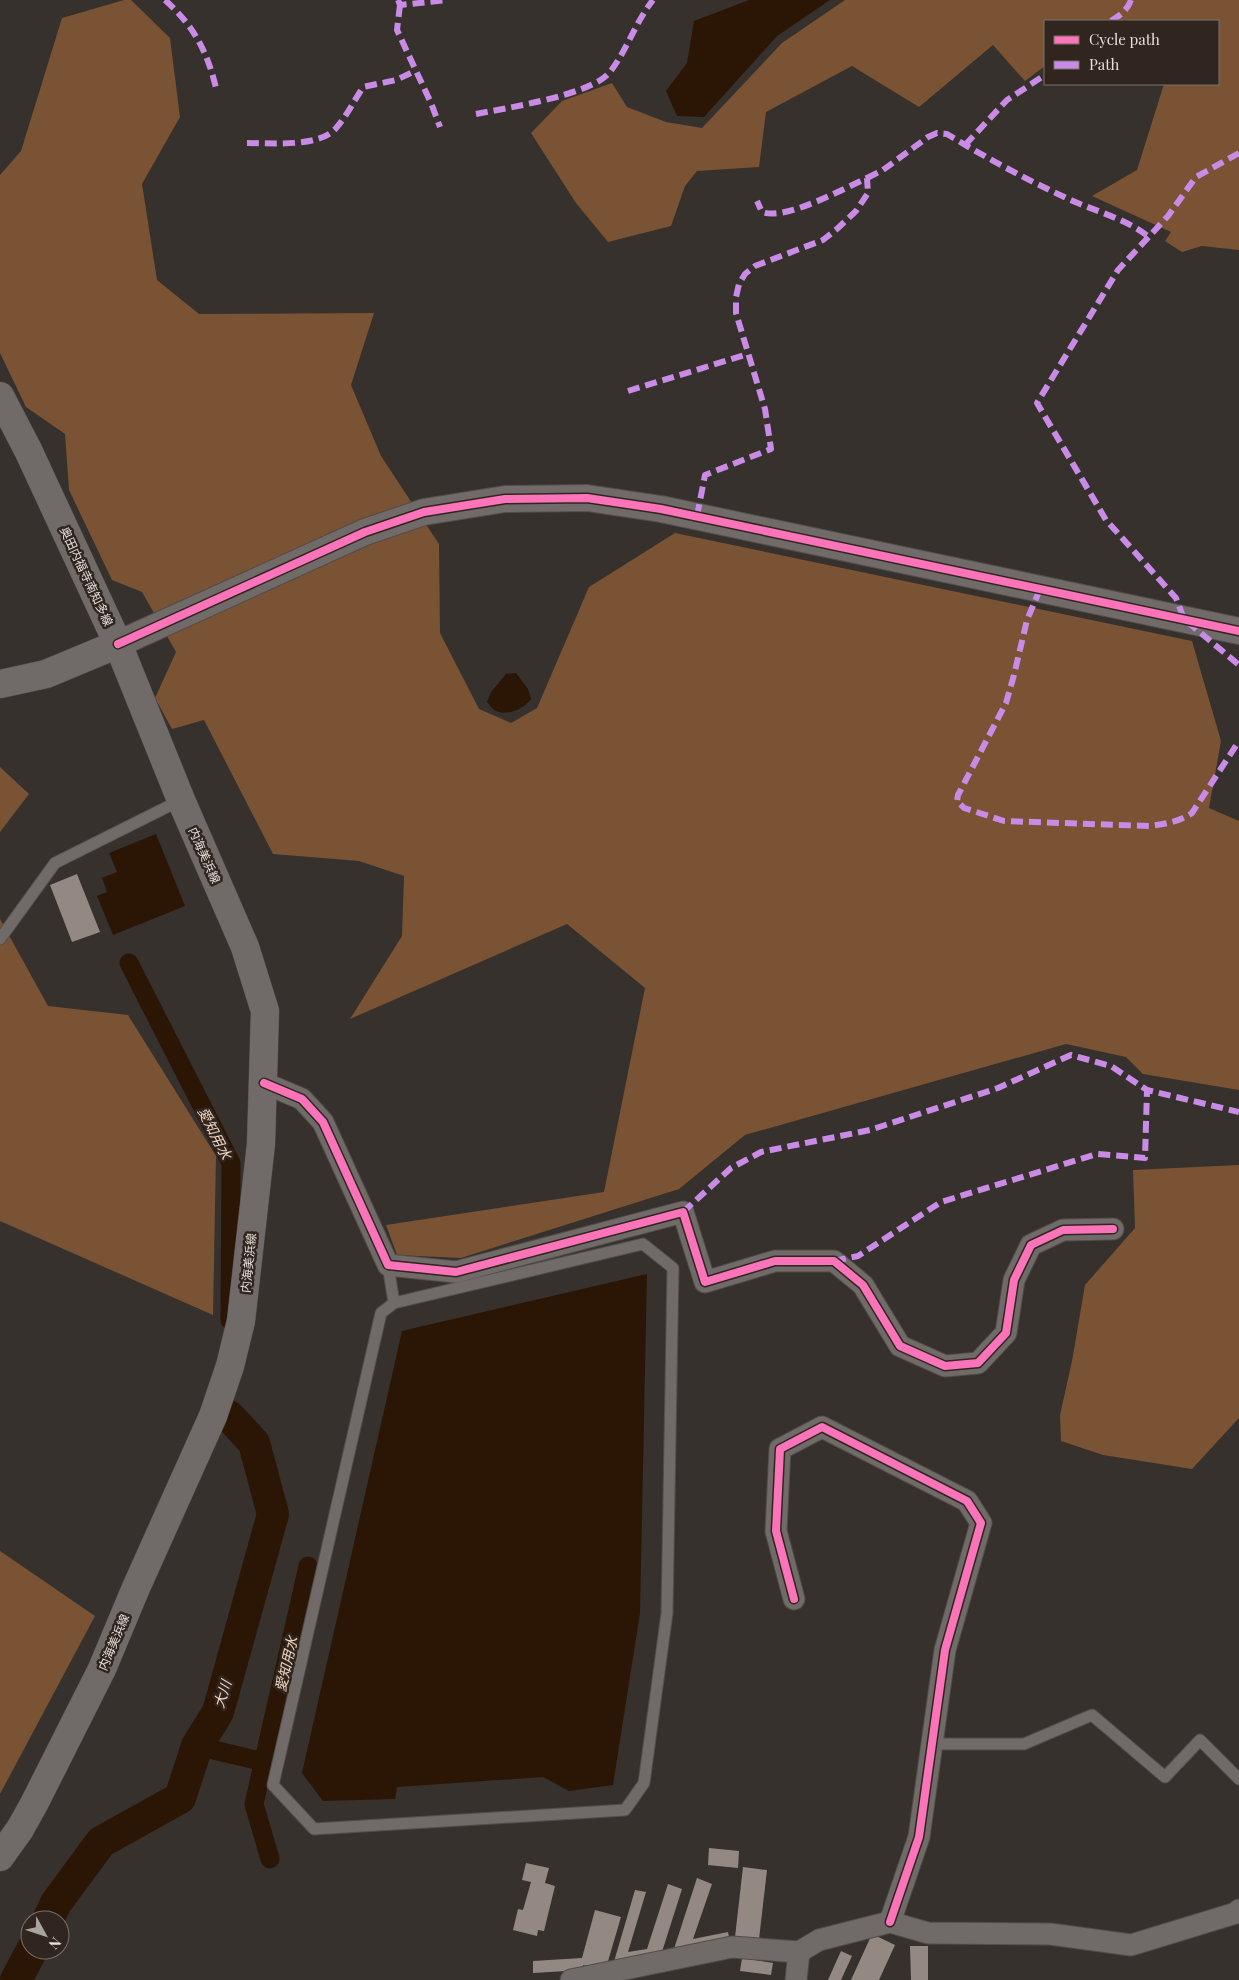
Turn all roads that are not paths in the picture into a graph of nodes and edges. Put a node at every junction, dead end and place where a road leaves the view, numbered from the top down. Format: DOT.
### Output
graph roads {
  1 [pos="0,396"];
  2 [pos="1239,631"];
  3 [pos="118,644"];
  4 [pos="0,684"];
  5 [pos="181,800"];
  6 [pos="0,939"];
  7 [pos="264,1083"];
  8 [pos="1113,1228"];
  9 [pos="388,1265"];
  10 [pos="394,1303"];
  11 [pos="794,1599"];
  12 [pos="931,1744"];
  13 [pos="1239,1779"];
  14 [pos="0,1857"];
  15 [pos="1238,1912"];
  16 [pos="890,1922"];
  17 [pos="799,1952"];
  18 [pos="571,1980"];
  19 [pos="796,1980"];
  1 -- 3 [label="main road, 奥田内福寺南知多線"];
  2 -- 3 [label="street"];
  3 -- 4 [label="main road"];
  3 -- 5 [label="main road, 内海美浜線"];
  5 -- 6 [label="lane"];
  5 -- 7 [label="main road, 内海美浜線"];
  7 -- 9 [label="street"];
  7 -- 14 [label="main road, 内海美浜線"];
  8 -- 9 [label="street"];
  9 -- 10 [label="lane"];
  10 -- 10 [label="lane"];
  11 -- 12 [label="street"];
  12 -- 13 [label="lane"];
  12 -- 16 [label="street"];
  15 -- 16 [label="street"];
  16 -- 17 [label="street"];
  17 -- 18 [label="street"];
  17 -- 19 [label="street"];
}
